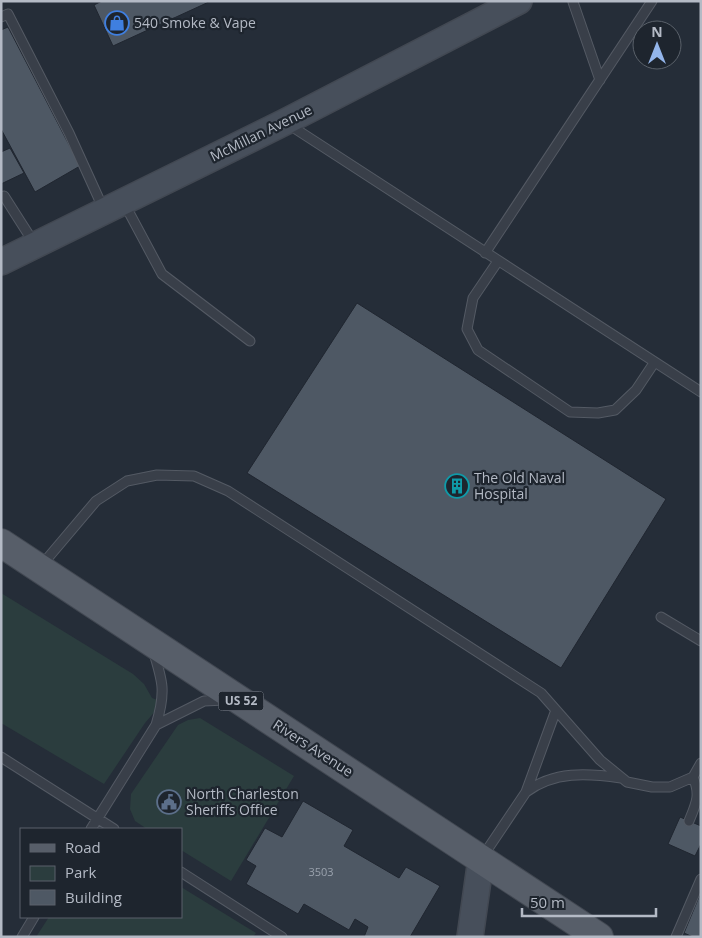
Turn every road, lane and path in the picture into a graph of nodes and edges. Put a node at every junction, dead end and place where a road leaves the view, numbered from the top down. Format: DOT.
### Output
graph roads {
  1 [pos="519,1"];
  2 [pos="652,1"];
  3 [pos="573,2"];
  4 [pos="1,17"];
  5 [pos="600,80"];
  6 [pos="284,122"];
  7 [pos="1,197"];
  8 [pos="114,206"];
  9 [pos="35,245"];
  10 [pos="484,252"];
  11 [pos="498,261"];
  12 [pos="1,262"];
  13 [pos="250,341"];
  14 [pos="654,363"];
  15 [pos="701,392"];
  16 [pos="1,543"];
  17 [pos="39,568"];
  18 [pos="661,617"];
  19 [pos="150,641"];
  20 [pos="701,641"];
  21 [pos="238,699"];
  22 [pos="556,710"];
  23 [pos="156,725"];
  24 [pos="1,757"];
  25 [pos="701,763"];
  26 [pos="693,777"];
  27 [pos="622,778"];
  28 [pos="526,792"];
  29 [pos="98,819"];
  30 [pos="689,821"];
  31 [pos="92,828"];
  32 [pos="112,828"];
  33 [pos="481,859"];
  34 [pos="182,873"];
  35 [pos="701,879"];
  36 [pos="33,918"];
  37 [pos="22,937"];
  38 [pos="282,937"];
  39 [pos="470,937"];
  40 [pos="599,937"];
  41 [pos="676,937"];
  1 -- 6 [label="street, McMillan Avenue"];
  2 -- 5 [label="lane"];
  3 -- 5 [label="lane"];
  4 -- 8 [label="lane"];
  5 -- 10 [label="lane"];
  6 -- 8 [label="street, McMillan Avenue"];
  6 -- 10 [label="lane"];
  7 -- 9 [label="lane"];
  8 -- 9 [label="street, McMillan Avenue"];
  8 -- 13 [label="lane"];
  9 -- 12 [label="street, McMillan Avenue"];
  10 -- 11 [label="lane"];
  11 -- 14 [label="lane"];
  11 -- 14 [label="lane"];
  14 -- 15 [label="lane"];
  16 -- 17 [label="main road, Rivers Avenue / US 52"];
  17 -- 19 [label="main road, Rivers Avenue / US 52"];
  17 -- 22 [label="lane"];
  18 -- 20 [label="lane"];
  19 -- 21 [label="main road, Rivers Avenue / US 52"];
  19 -- 23 [label="lane"];
  21 -- 23 [label="lane"];
  21 -- 33 [label="main road, Rivers Avenue / US 52"];
  22 -- 27 [label="lane"];
  22 -- 28 [label="lane"];
  23 -- 29 [label="lane"];
  24 -- 29 [label="lane"];
  25 -- 26 [label="lane"];
  26 -- 27 [label="lane"];
  26 -- 30 [label="lane"];
  27 -- 28 [label="lane"];
  28 -- 33 [label="lane"];
  29 -- 31 [label="lane"];
  29 -- 32 [label="lane"];
  33 -- 39 [label="street"];
  33 -- 40 [label="main road, Rivers Avenue / US 52"];
  34 -- 38 [label="lane"];
  35 -- 41 [label="lane"];
  36 -- 37 [label="lane"];
}
